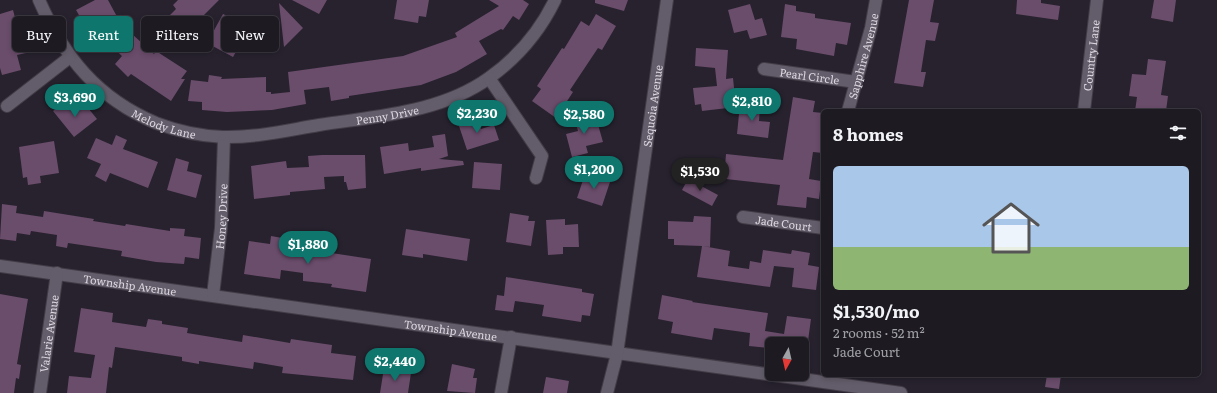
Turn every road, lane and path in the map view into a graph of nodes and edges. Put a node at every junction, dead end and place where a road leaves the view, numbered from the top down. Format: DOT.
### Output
graph roads {
  1 [pos="39,0"];
  2 [pos="555,0"];
  3 [pos="667,0"];
  4 [pos="876,0"];
  5 [pos="1097,0"];
  6 [pos="70,58"];
  7 [pos="764,69"];
  8 [pos="489,78"];
  9 [pos="856,82"];
  10 [pos="7,106"];
  11 [pos="849,109"];
  12 [pos="1084,109"];
  13 [pos="224,137"];
  14 [pos="536,178"];
  15 [pos="743,217"];
  16 [pos="821,228"];
  17 [pos="0,266"];
  18 [pos="58,273"];
  19 [pos="213,295"];
  20 [pos="511,337"];
  21 [pos="617,354"];
  22 [pos="823,378"];
  23 [pos="40,393"];
  24 [pos="501,393"];
  25 [pos="607,393"];
  26 [pos="901,393"];
  1 -- 6 [label="street, Melody Lane"];
  2 -- 8 [label="street, Penny Drive"];
  3 -- 21 [label="street, Sequoia Avenue"];
  4 -- 9 [label="street, Sapphire Avenue"];
  5 -- 12 [label="street, Country Lane"];
  6 -- 10 [label="street"];
  6 -- 13 [label="street, Melody Lane"];
  7 -- 9 [label="street, Pearl Circle"];
  8 -- 13 [label="street, Penny Drive"];
  8 -- 14 [label="street"];
  9 -- 11 [label="street, Sapphire Avenue"];
  13 -- 19 [label="street, Honey Drive"];
  15 -- 16 [label="street, Jade Court"];
  17 -- 18 [label="street, Township Avenue"];
  18 -- 19 [label="street, Township Avenue"];
  18 -- 23 [label="street, Valarie Avenue"];
  19 -- 20 [label="street, Township Avenue"];
  20 -- 21 [label="street, Township Avenue"];
  20 -- 24 [label="street"];
  21 -- 22 [label="street, Township Avenue"];
  21 -- 25 [label="street, Sequoia Avenue"];
  22 -- 26 [label="street, Township Avenue"];
}
